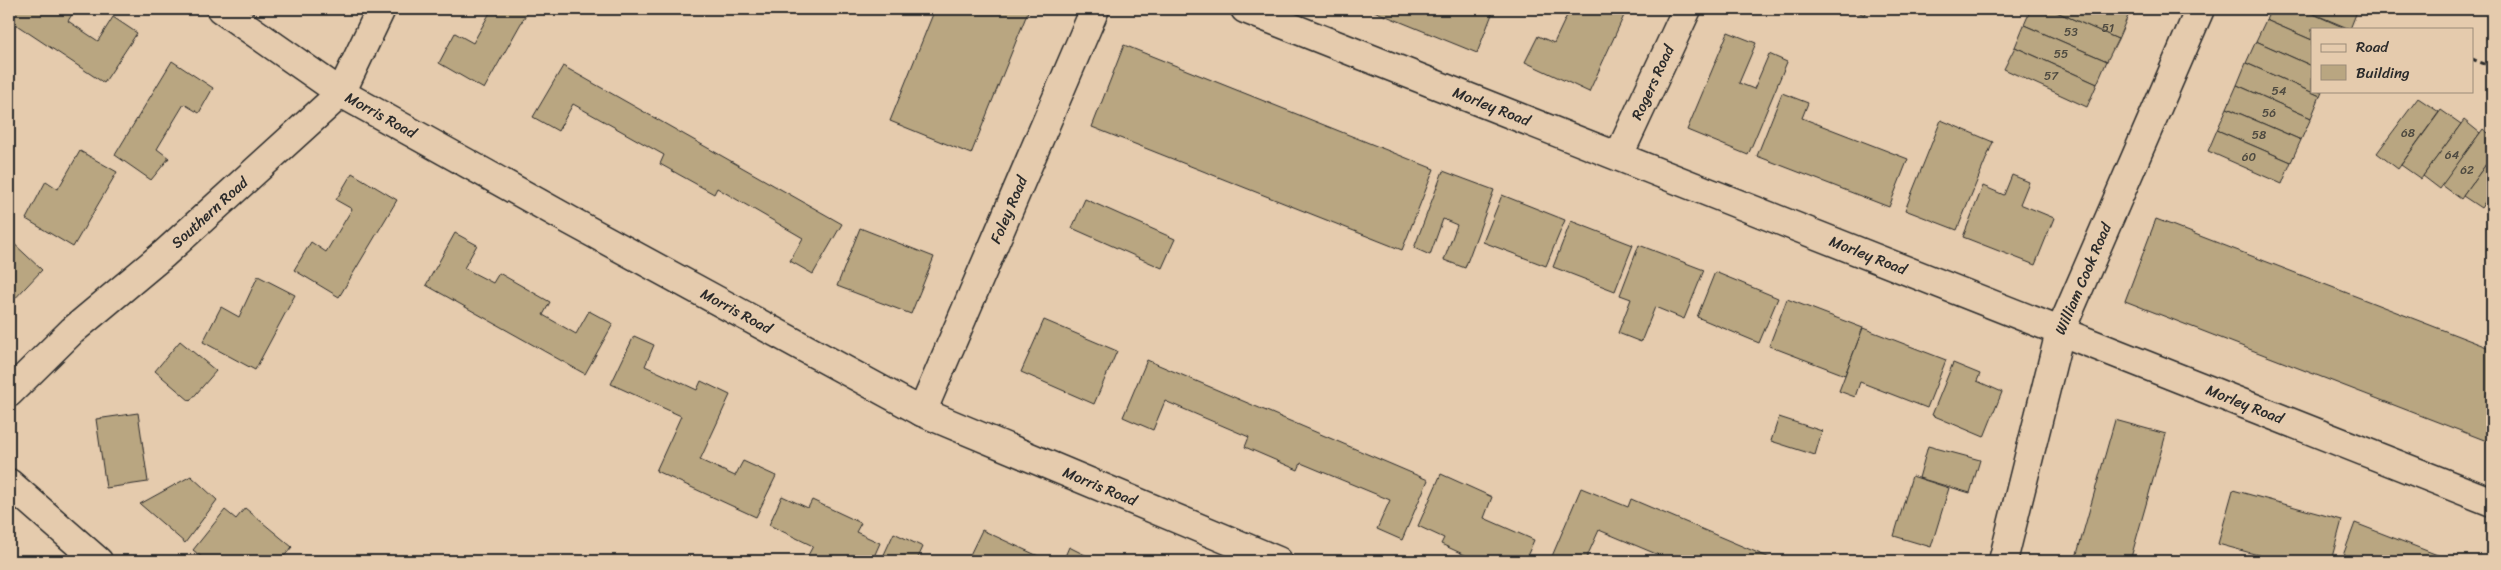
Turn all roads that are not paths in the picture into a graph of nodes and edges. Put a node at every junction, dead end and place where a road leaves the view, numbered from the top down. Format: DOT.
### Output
graph roads {
  1 [pos="222,9"];
  2 [pos="380,9"];
  3 [pos="1095,9"];
  4 [pos="1245,9"];
  5 [pos="1687,9"];
  6 [pos="2200,9"];
  7 [pos="341,92"];
  8 [pos="1619,155"];
  9 [pos="2060,332"];
  10 [pos="9,393"];
  11 [pos="922,412"];
  12 [pos="9,483"];
  13 [pos="2492,502"];
  14 [pos="98,561"];
  15 [pos="1278,561"];
  16 [pos="2003,561"];
  1 -- 7 [label="street, Morris Road"];
  2 -- 7 [label="street, Southern Road"];
  3 -- 11 [label="street, Foley Road"];
  4 -- 8 [label="street, Morley Road"];
  5 -- 8 [label="street, Rogers Road"];
  6 -- 9 [label="street, William Cook Road"];
  7 -- 10 [label="street, Southern Road"];
  7 -- 11 [label="street, Morris Road"];
  8 -- 9 [label="street, Morley Road"];
  9 -- 13 [label="street, Morley Road"];
  9 -- 16 [label="street, William Cook Road"];
  11 -- 15 [label="street, Morris Road"];
  12 -- 14 [label="street"];
}
